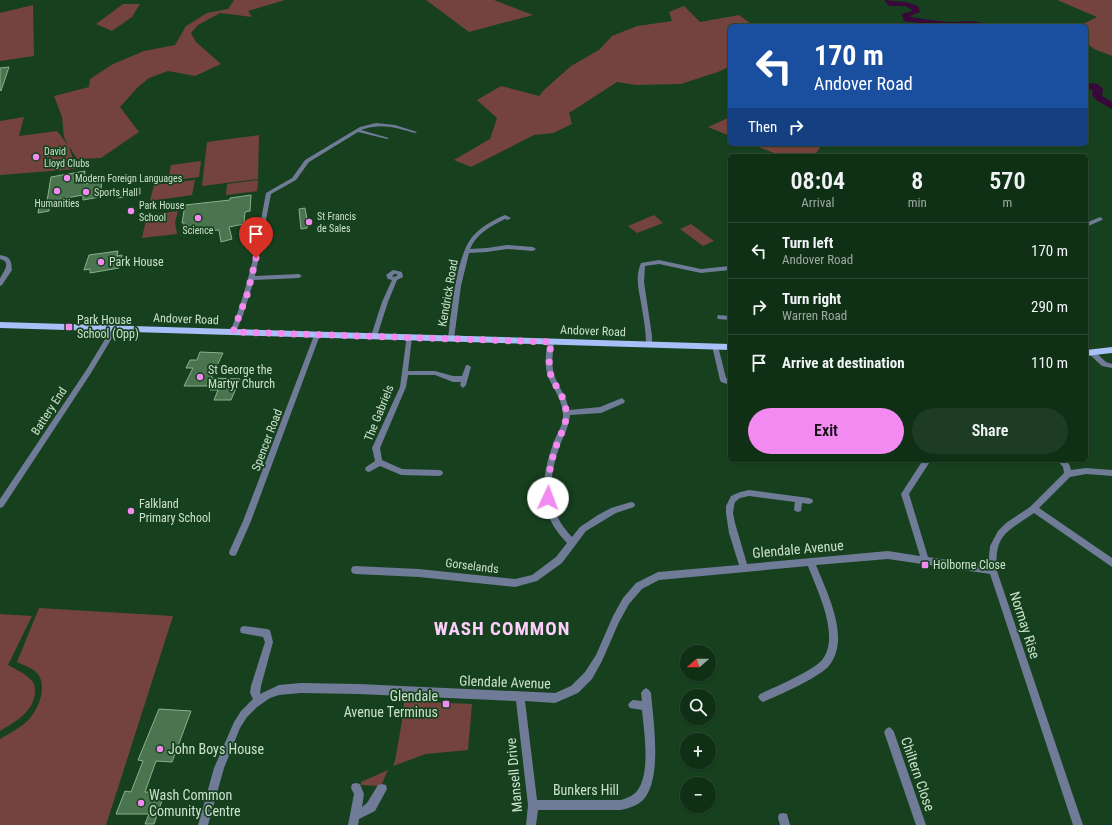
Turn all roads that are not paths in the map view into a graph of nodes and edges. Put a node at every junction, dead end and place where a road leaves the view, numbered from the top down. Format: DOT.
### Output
graph roads {
  1 [pos="358,131"];
  2 [pos="415,132"];
  3 [pos="387,138"];
  4 [pos="508,218"];
  5 [pos="1100,219"];
  6 [pos="1088,224"];
  7 [pos="533,249"];
  8 [pos="467,251"];
  9 [pos="0,257"];
  10 [pos="728,268"];
  11 [pos="299,276"];
  12 [pos="252,278"];
  13 [pos="395,279"];
  14 [pos="0,284"];
  15 [pos="720,317"];
  16 [pos="728,318"];
  17 [pos="0,326"];
  18 [pos="116,328"];
  19 [pos="233,332"];
  20 [pos="317,335"];
  21 [pos="374,336"];
  22 [pos="409,337"];
  23 [pos="451,339"];
  24 [pos="551,342"];
  25 [pos="649,344"];
  26 [pos="715,346"];
  27 [pos="728,347"];
  28 [pos="1112,350"];
  29 [pos="1089,352"];
  30 [pos="1112,366"];
  31 [pos="468,367"];
  32 [pos="405,373"];
  33 [pos="724,382"];
  34 [pos="622,401"];
  35 [pos="567,413"];
  36 [pos="379,462"];
  37 [pos="926,462"];
  38 [pos="1063,462"];
  39 [pos="369,469"];
  40 [pos="439,473"];
  41 [pos="1112,473"];
  42 [pos="1068,474"];
  43 [pos="799,500"];
  44 [pos="809,501"];
  45 [pos="0,505"];
  46 [pos="632,505"];
  47 [pos="1033,508"];
  48 [pos="798,509"];
  49 [pos="572,542"];
  50 [pos="233,552"];
  51 [pos="925,560"];
  52 [pos="810,562"];
  53 [pos="1112,563"];
  54 [pos="744,567"];
  55 [pos="355,570"];
  56 [pos="993,571"];
  57 [pos="244,630"];
  58 [pos="646,693"];
  59 [pos="763,697"];
  60 [pos="520,698"];
  61 [pos="258,701"];
  62 [pos="633,705"];
  63 [pos="647,706"];
  64 [pos="889,732"];
  65 [pos="356,788"];
  66 [pos="382,789"];
  67 [pos="533,805"];
  68 [pos="354,821"];
  69 [pos="1078,823"];
  70 [pos="203,825"];
  71 [pos="531,825"];
  72 [pos="920,825"];
  1 -- 2 [label="street"];
  1 -- 3 [label="street"];
  1 -- 12 [label="street"];
  4 -- 8 [label="street, Kendrick Road"];
  5 -- 6 [label="street"];
  7 -- 8 [label="street, Kendrick Road"];
  8 -- 23 [label="street, Kendrick Road"];
  9 -- 14 [label="street"];
  10 -- 25 [label="street"];
  11 -- 12 [label="street"];
  12 -- 19 [label="street"];
  13 -- 21 [label="street"];
  15 -- 16 [label="street"];
  17 -- 18 [label="main road, Andover Road"];
  18 -- 19 [label="main road, Andover Road"];
  18 -- 45 [label="street, Battery End"];
  19 -- 20 [label="main road, Andover Road"];
  20 -- 21 [label="main road, Andover Road"];
  20 -- 50 [label="street, Spencer Road"];
  21 -- 22 [label="main road, Andover Road"];
  22 -- 23 [label="main road, Andover Road"];
  22 -- 32 [label="street, The Gabriels"];
  23 -- 24 [label="main road, Andover Road"];
  24 -- 25 [label="main road, Andover Road"];
  24 -- 35 [label="street"];
  25 -- 26 [label="main road, Andover Road"];
  26 -- 27 [label="main road, Andover Road"];
  26 -- 33 [label="street"];
  28 -- 29 [label="main road"];
  29 -- 30 [label="street"];
  31 -- 32 [label="street, The Gabriels"];
  32 -- 36 [label="street, The Gabriels"];
  34 -- 35 [label="street"];
  35 -- 49 [label="street"];
  36 -- 39 [label="street"];
  36 -- 40 [label="street"];
  37 -- 51 [label="street"];
  38 -- 42 [label="street"];
  41 -- 42 [label="street"];
  42 -- 47 [label="street, Normay Rise"];
  43 -- 44 [label="street"];
  43 -- 48 [label="street"];
  43 -- 54 [label="street"];
  46 -- 49 [label="street, Gorselands"];
  47 -- 53 [label="street"];
  47 -- 56 [label="street, Normay Rise"];
  49 -- 55 [label="street, Gorselands"];
  51 -- 52 [label="street, Glendale Avenue"];
  51 -- 56 [label="street, Glendale Avenue"];
  52 -- 54 [label="street, Glendale Avenue"];
  52 -- 59 [label="street"];
  54 -- 60 [label="street, Glendale Avenue"];
  56 -- 69 [label="street, Normay Rise"];
  57 -- 61 [label="street"];
  58 -- 63 [label="street, Bunkers Hill"];
  60 -- 61 [label="street, Glendale Avenue"];
  60 -- 67 [label="street, Mansell Drive"];
  61 -- 70 [label="street, Glendale Avenue"];
  62 -- 63 [label="street"];
  63 -- 67 [label="street, Bunkers Hill"];
  64 -- 72 [label="street, Chiltern Close"];
  65 -- 68 [label="street"];
  66 -- 68 [label="street"];
  67 -- 71 [label="street, Mansell Drive"];
}
